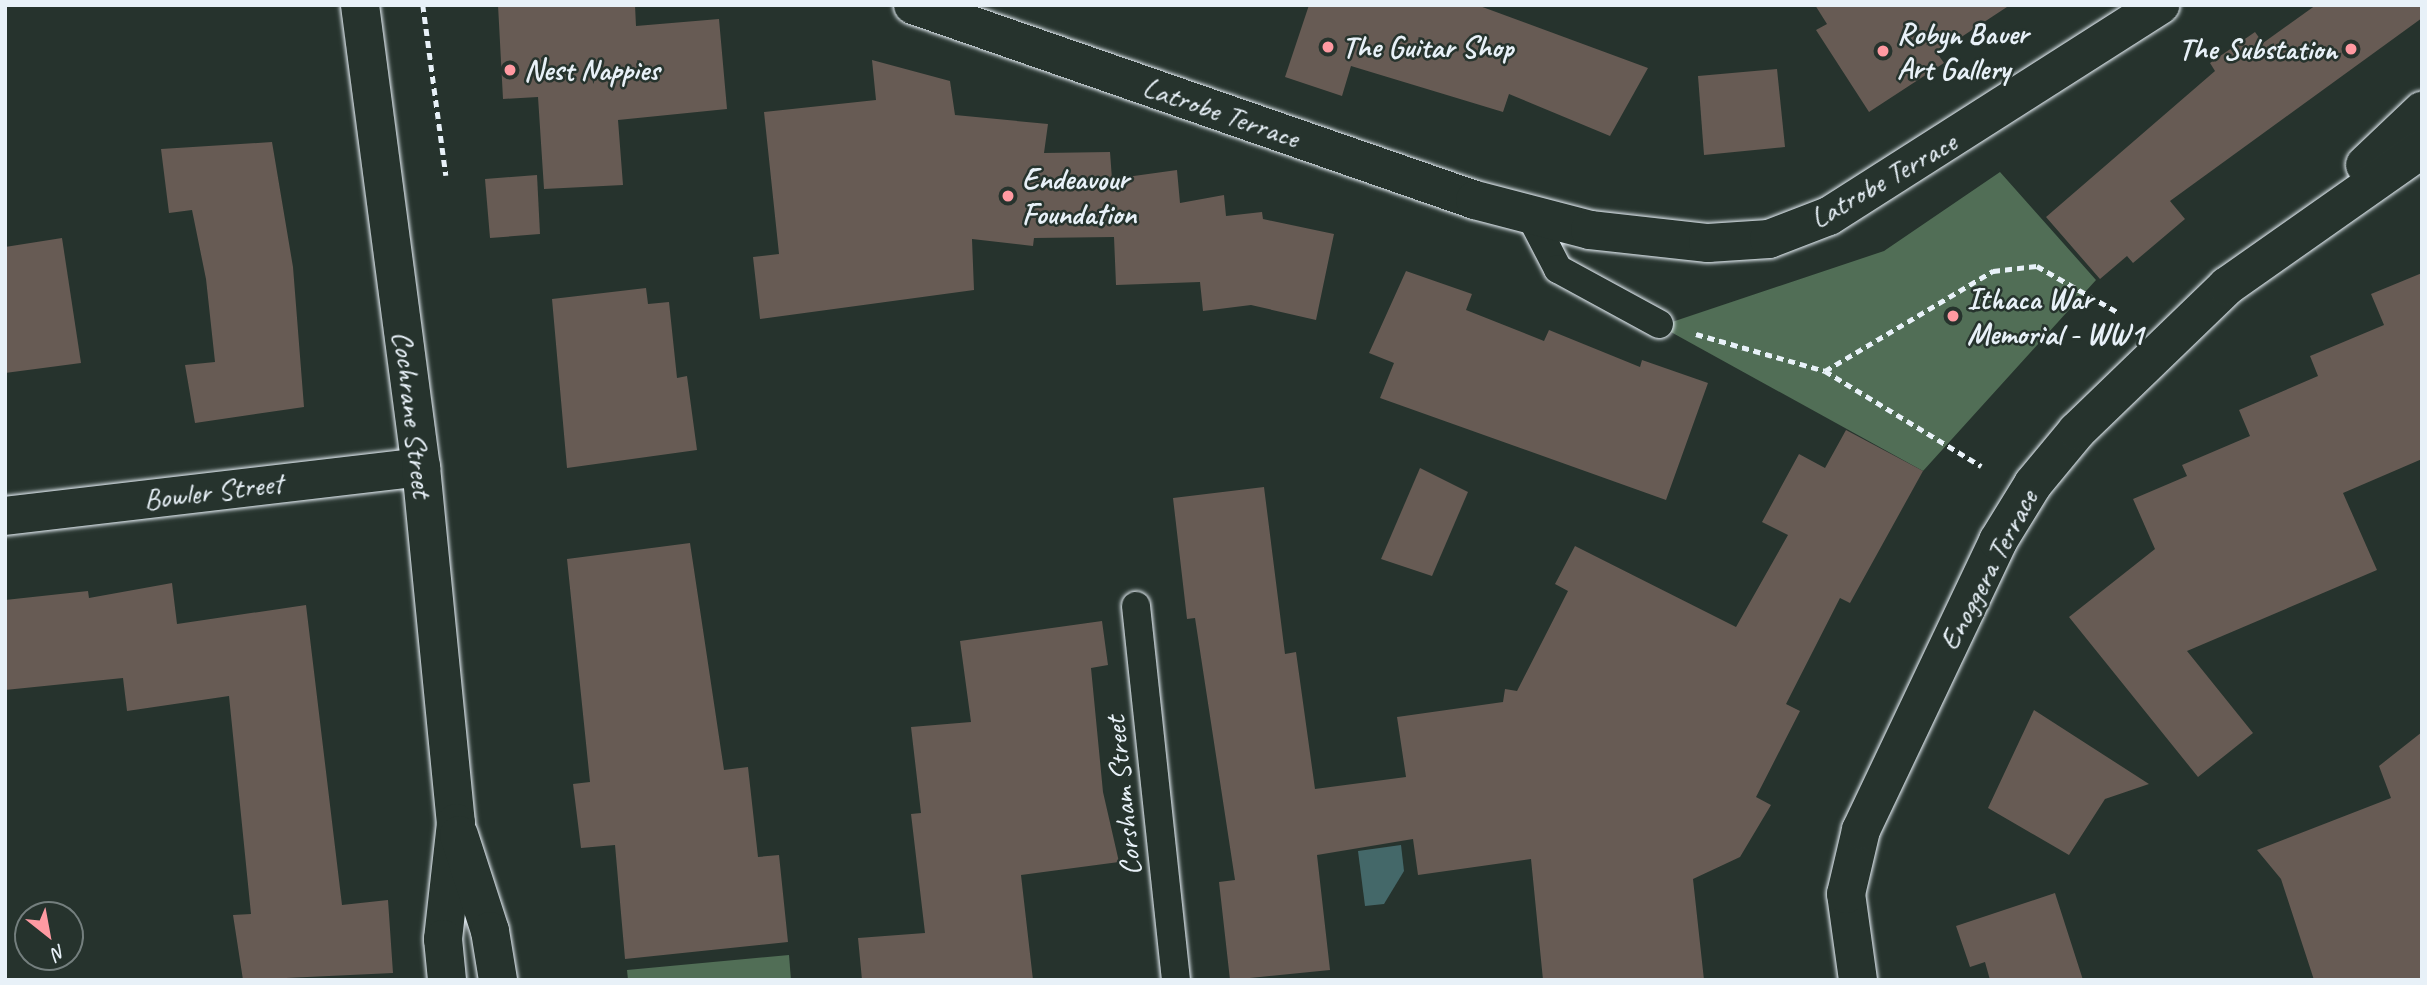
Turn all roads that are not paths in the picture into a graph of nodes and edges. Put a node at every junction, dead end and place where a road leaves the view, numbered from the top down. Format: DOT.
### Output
graph roads {
  1 [pos="360,5"];
  2 [pos="914,5"];
  3 [pos="2160,5"];
  4 [pos="2422,111"];
  5 [pos="2422,149"];
  6 [pos="1530,215"];
  7 [pos="2282,243"];
  8 [pos="1658,324"];
  9 [pos="421,467"];
  10 [pos="5,516"];
  11 [pos="1136,606"];
  12 [pos="456,823"];
  13 [pos="447,980"];
  14 [pos="498,980"];
  15 [pos="1176,980"];
  16 [pos="1858,980"];
  1 -- 9 [label="main road, Cochrane Street"];
  2 -- 6 [label="main road, Latrobe Terrace"];
  3 -- 6 [label="main road, Latrobe Terrace"];
  4 -- 7 [label="main road, Enoggera Terrace"];
  5 -- 7 [label="main road, Enoggera Terrace"];
  6 -- 8 [label="lane"];
  7 -- 16 [label="main road, Enoggera Terrace"];
  9 -- 10 [label="main road, Bowler Street"];
  9 -- 12 [label="main road, Cochrane Street"];
  11 -- 15 [label="lane, Corsham Street"];
  12 -- 13 [label="main road, Cochrane Street"];
  12 -- 14 [label="main road, Cochrane Street"];
}
